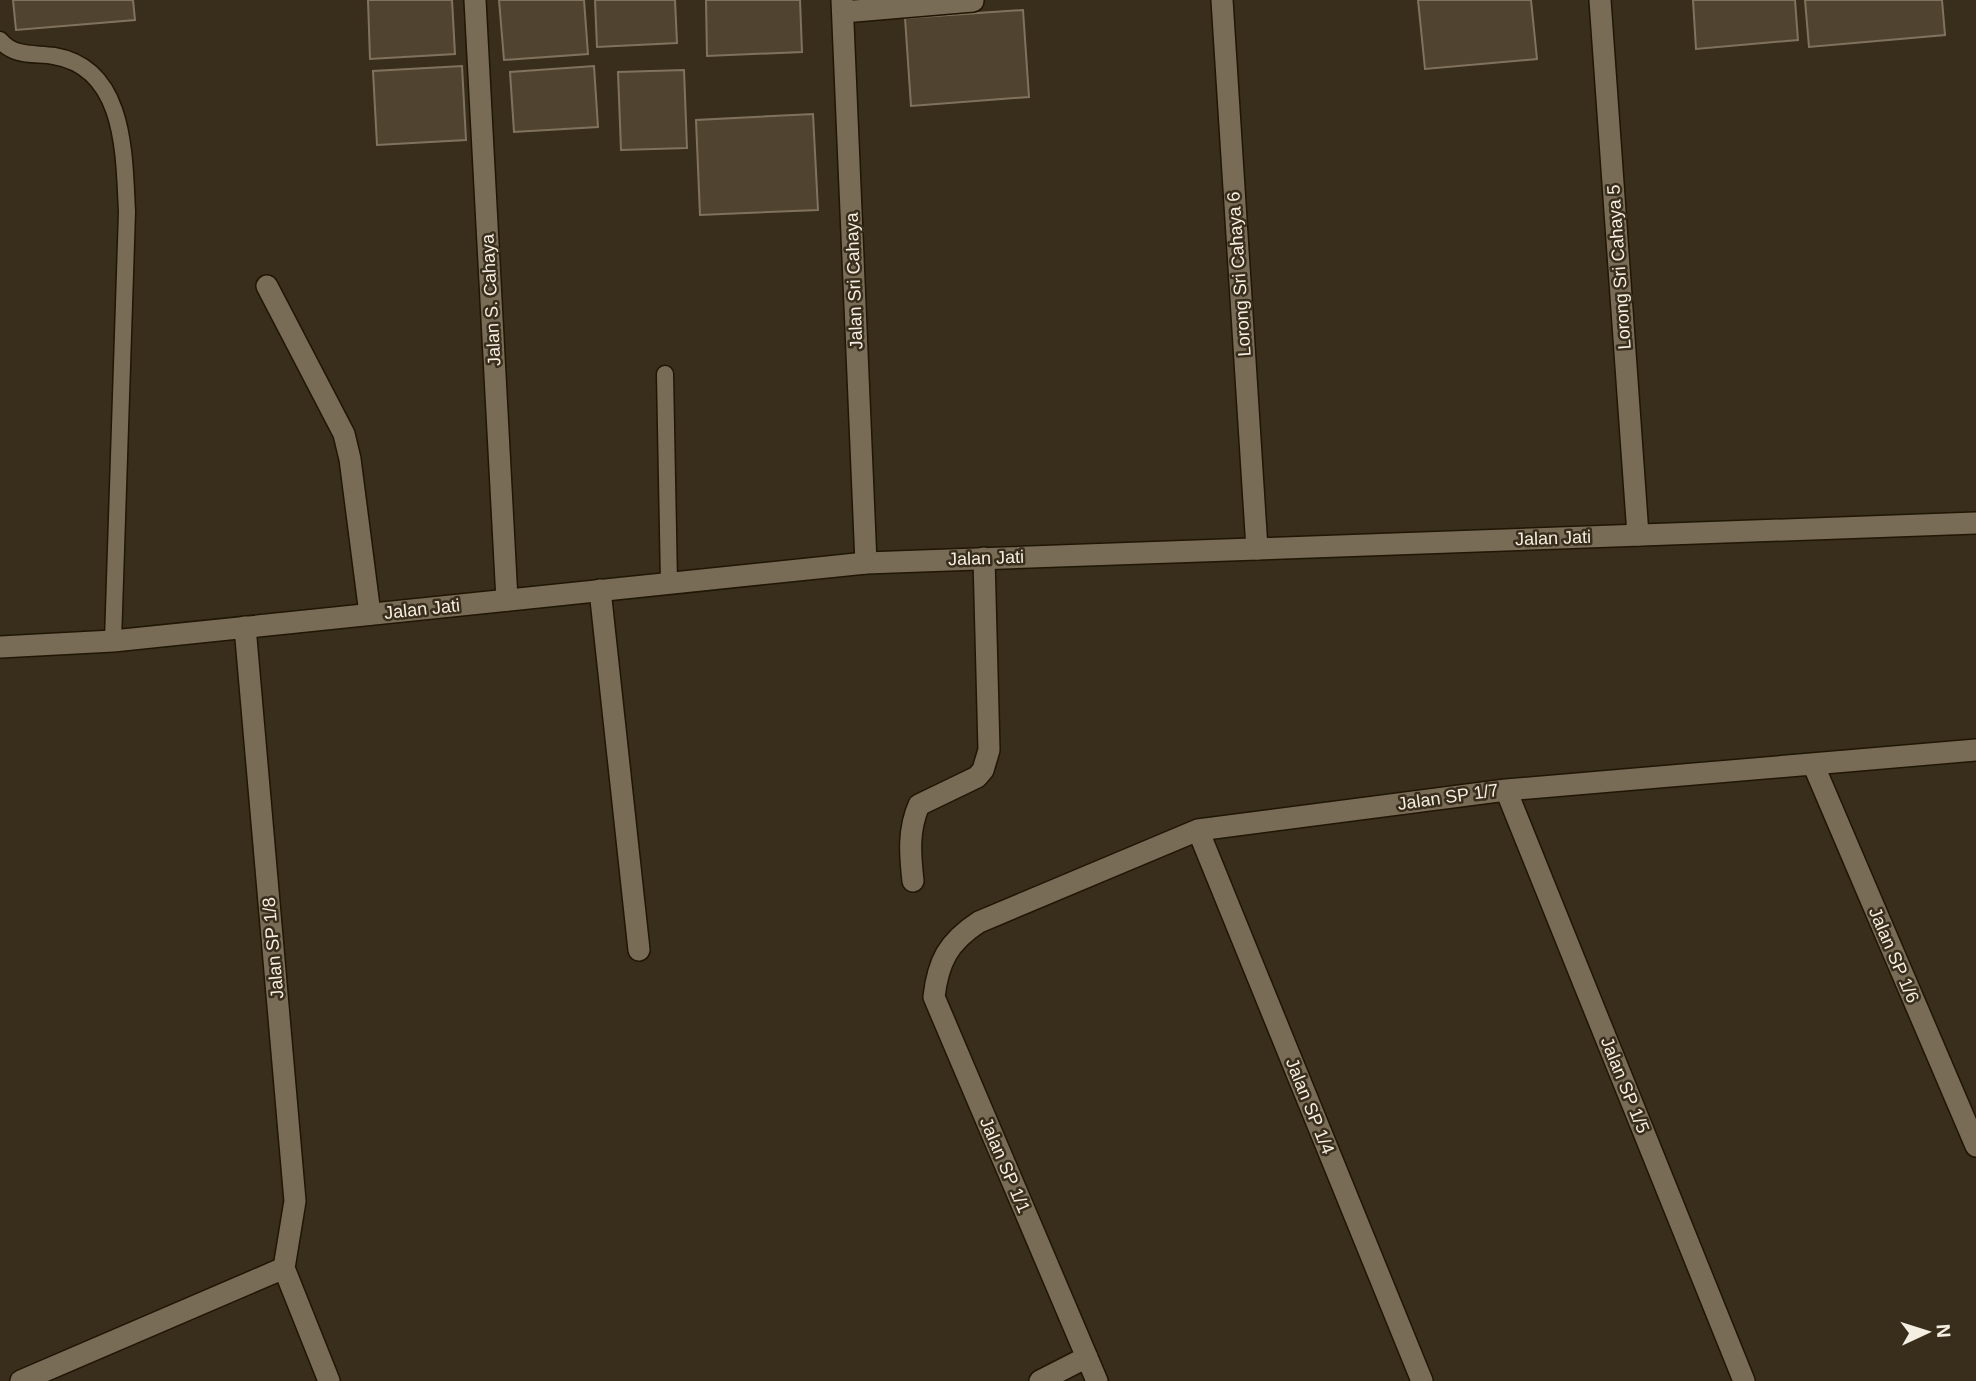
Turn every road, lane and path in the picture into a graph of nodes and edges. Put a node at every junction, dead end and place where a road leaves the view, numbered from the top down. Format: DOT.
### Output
graph roads {
  1 [pos="475,0"];
  2 [pos="1222,0"];
  3 [pos="1600,0"];
  4 [pos="973,1"];
  5 [pos="843,6"];
  6 [pos="0,40"];
  7 [pos="267,286"];
  8 [pos="665,374"];
  9 [pos="1976,523"];
  10 [pos="1638,535"];
  11 [pos="1257,549"];
  12 [pos="984,558"];
  13 [pos="866,563"];
  14 [pos="669,583"];
  15 [pos="600,590"];
  16 [pos="508,600"];
  17 [pos="370,614"];
  18 [pos="245,627"];
  19 [pos="113,641"];
  20 [pos="0,647"];
  21 [pos="1976,750"];
  22 [pos="1813,764"];
  23 [pos="1506,789"];
  24 [pos="1198,831"];
  25 [pos="913,881"];
  26 [pos="950,949"];
  27 [pos="639,950"];
  28 [pos="1976,1146"];
  29 [pos="284,1268"];
  30 [pos="1087,1357"];
  31 [pos="21,1381"];
  32 [pos="329,1381"];
  33 [pos="1040,1381"];
  34 [pos="1097,1381"];
  35 [pos="1422,1381"];
  36 [pos="1744,1381"];
  1 -- 16 [label="street, Jalan S. Cahaya"];
  2 -- 11 [label="street, Lorong Sri Cahaya 6"];
  3 -- 10 [label="street, Lorong Sri Cahaya 5"];
  4 -- 5 [label="street"];
  5 -- 13 [label="street, Jalan Sri Cahaya"];
  6 -- 19 [label="lane"];
  7 -- 17 [label="street"];
  8 -- 14 [label="lane"];
  9 -- 10 [label="street, Jalan Jati"];
  10 -- 11 [label="street, Jalan Jati"];
  11 -- 12 [label="street, Jalan Jati"];
  12 -- 13 [label="street, Jalan Jati"];
  12 -- 25 [label="street"];
  13 -- 14 [label="street, Jalan Jati"];
  14 -- 15 [label="street, Jalan Jati"];
  15 -- 16 [label="street, Jalan Jati"];
  15 -- 27 [label="street"];
  16 -- 17 [label="street, Jalan Jati"];
  17 -- 18 [label="street, Jalan Jati"];
  18 -- 19 [label="street, Jalan Jati"];
  18 -- 29 [label="street, Jalan SP 1/8"];
  19 -- 20 [label="street, Jalan Jati"];
  21 -- 22 [label="street, Jalan SP 1/7"];
  22 -- 23 [label="street, Jalan SP 1/7"];
  22 -- 28 [label="street, Jalan SP 1/6"];
  23 -- 24 [label="street, Jalan SP 1/7"];
  23 -- 36 [label="street, Jalan SP 1/5"];
  24 -- 26 [label="street, Jalan SP 1/7"];
  24 -- 35 [label="street, Jalan SP 1/4"];
  26 -- 30 [label="street, Jalan SP 1/1"];
  29 -- 31 [label="street"];
  29 -- 32 [label="street"];
  30 -- 33 [label="street"];
  30 -- 34 [label="street, Jalan SP 1/1"];
}
